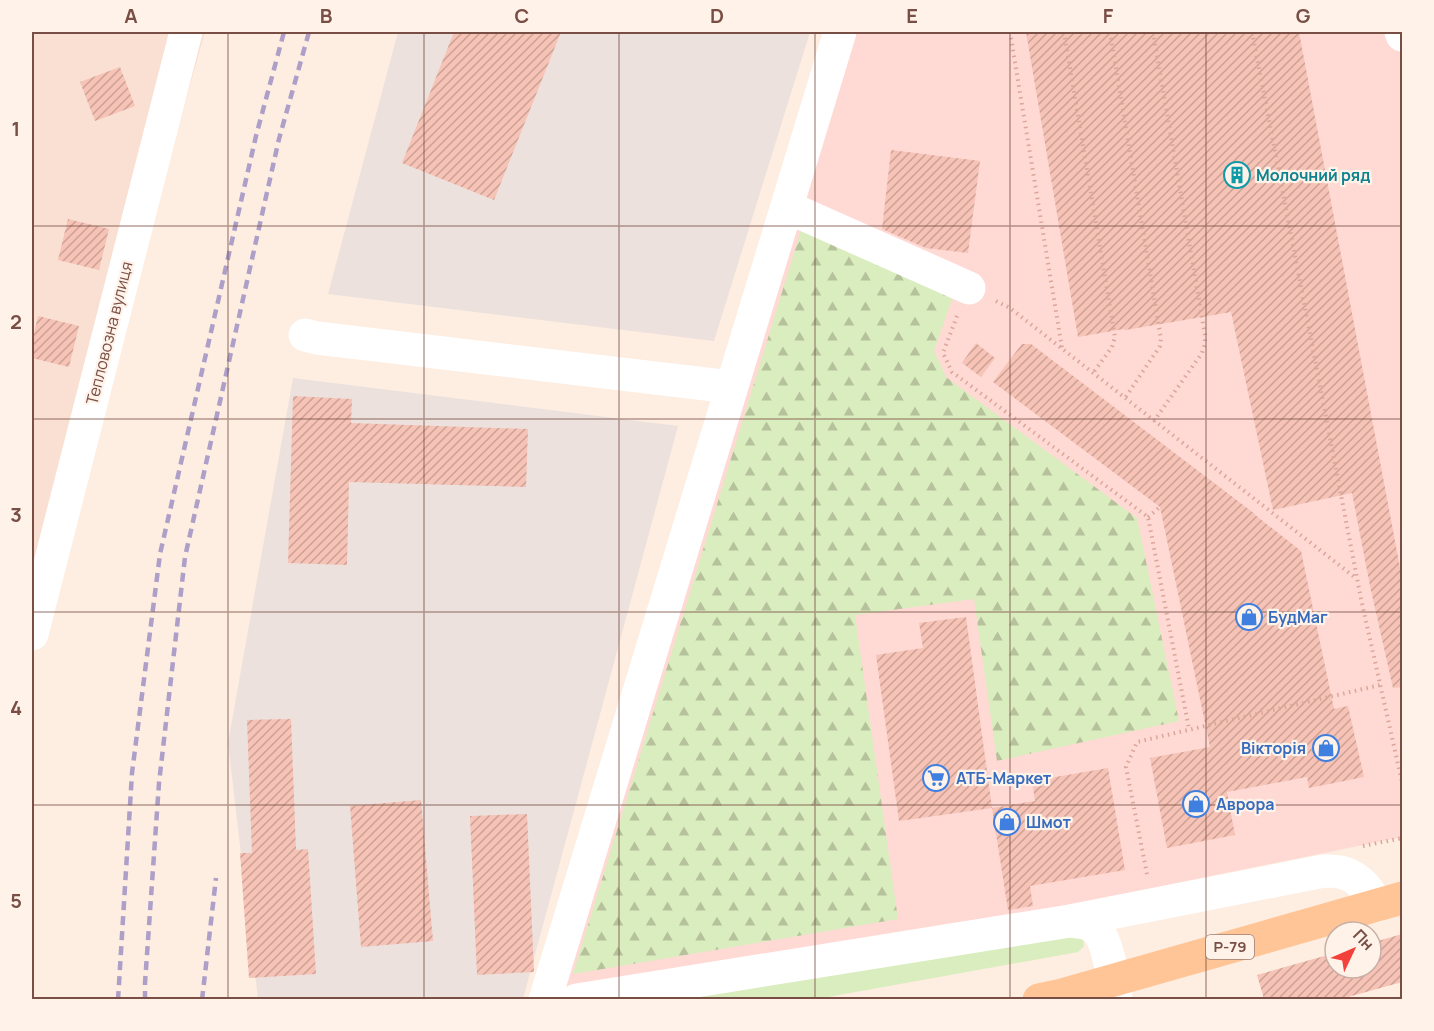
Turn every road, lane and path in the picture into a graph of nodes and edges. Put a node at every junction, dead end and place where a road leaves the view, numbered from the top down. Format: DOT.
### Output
graph roads {
  1 [pos="186,32"];
  2 [pos="840,32"];
  3 [pos="1010,32"];
  4 [pos="1064,32"];
  5 [pos="1110,32"];
  6 [pos="1153,32"];
  7 [pos="1252,32"];
  8 [pos="786,207"];
  9 [pos="969,288"];
  10 [pos="305,335"];
  11 [pos="1062,349"];
  12 [pos="1093,373"];
  13 [pos="731,387"];
  14 [pos="1125,398"];
  15 [pos="1154,421"];
  16 [pos="1160,507"];
  17 [pos="1148,517"];
  18 [pos="1357,579"];
  19 [pos="32,634"];
  20 [pos="1380,685"];
  21 [pos="1189,729"];
  22 [pos="1402,782"];
  23 [pos="1148,879"];
  24 [pos="1389,902"];
  25 [pos="1070,921"];
  26 [pos="1115,989"];
  27 [pos="1048,998"];
  28 [pos="545,999"];
  29 [pos="577,999"];
  1 -- 19 [label="street, Тепловозна вулиця"];
  2 -- 8 [label="street"];
  3 -- 11 [label="path"];
  4 -- 12 [label="path"];
  5 -- 14 [label="path"];
  6 -- 15 [label="path"];
  7 -- 18 [label="path"];
  8 -- 9 [label="street"];
  8 -- 13 [label="street"];
  9 -- 11 [label="path"];
  9 -- 17 [label="path"];
  10 -- 13 [label="street"];
  11 -- 12 [label="path"];
  12 -- 14 [label="path"];
  13 -- 28 [label="street"];
  14 -- 15 [label="path"];
  15 -- 18 [label="path"];
  16 -- 17 [label="path"];
  17 -- 21 [label="path"];
  18 -- 20 [label="path"];
  20 -- 21 [label="path"];
  20 -- 22 [label="path"];
  21 -- 23 [label="path"];
  24 -- 25 [label="street"];
  24 -- 26 [label="main road, Р-79"];
  25 -- 26 [label="street"];
  25 -- 29 [label="street"];
  26 -- 27 [label="main road, Р-79"];
}
